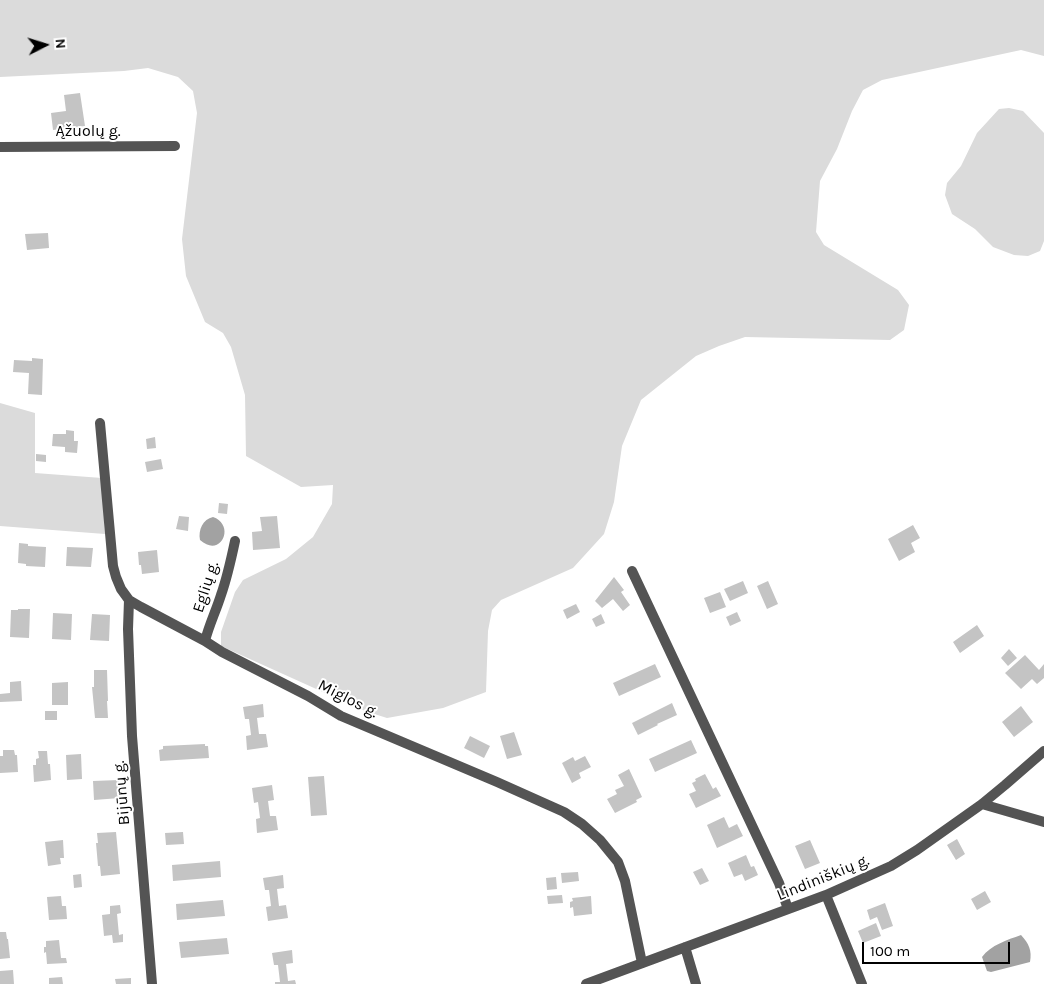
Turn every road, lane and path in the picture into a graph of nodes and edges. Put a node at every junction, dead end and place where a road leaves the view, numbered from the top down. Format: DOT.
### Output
graph roads {
  1 [pos="0,146"];
  2 [pos="175,146"];
  3 [pos="100,423"];
  4 [pos="235,541"];
  5 [pos="632,571"];
  6 [pos="129,600"];
  7 [pos="205,641"];
  8 [pos="1044,751"];
  9 [pos="982,804"];
  10 [pos="1044,822"];
  11 [pos="826,895"];
  12 [pos="788,909"];
  13 [pos="685,947"];
  14 [pos="642,963"];
  15 [pos="152,984"];
  16 [pos="586,984"];
  17 [pos="696,984"];
  18 [pos="862,984"];
  1 -- 2 [label="street, Ąžuolų g."];
  3 -- 6 [label="street"];
  4 -- 7 [label="street, Eglių g."];
  5 -- 12 [label="street"];
  6 -- 7 [label="street, Miglos g."];
  6 -- 15 [label="street, Bijūnų g."];
  7 -- 14 [label="street, Miglos g."];
  8 -- 9 [label="street, Lindiniškių g."];
  9 -- 10 [label="street"];
  9 -- 11 [label="street, Lindiniškių g."];
  11 -- 12 [label="street, Lindiniškių g."];
  11 -- 18 [label="street"];
  12 -- 13 [label="street, Lindiniškių g."];
  13 -- 14 [label="street, Lindiniškių g."];
  13 -- 17 [label="street"];
  14 -- 16 [label="street, Lindiniškių g."];
}
